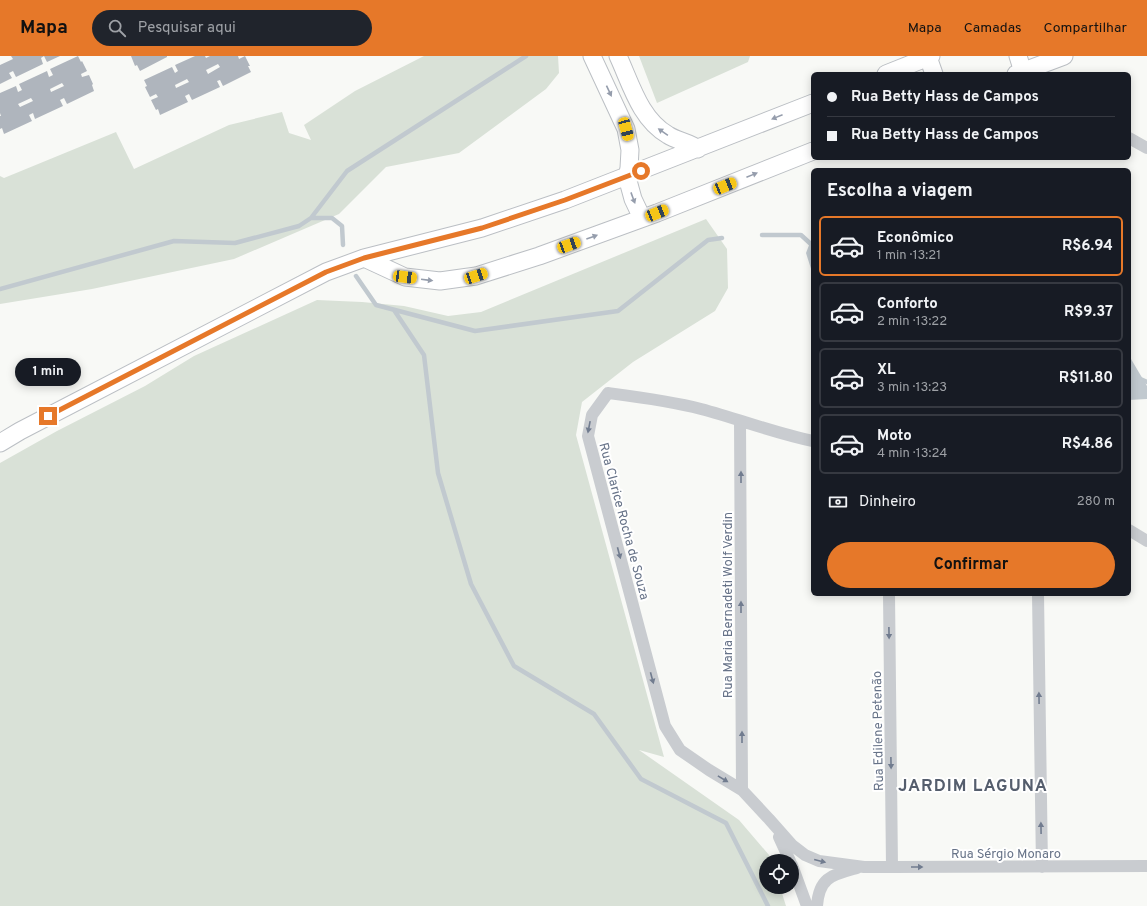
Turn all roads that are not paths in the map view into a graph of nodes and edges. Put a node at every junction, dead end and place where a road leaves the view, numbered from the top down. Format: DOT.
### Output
graph roads {
  1 [pos="592,56"];
  2 [pos="618,56"];
  3 [pos="1064,56"];
  4 [pos="929,57"];
  5 [pos="1019,67"];
  6 [pos="891,72"];
  7 [pos="933,72"];
  8 [pos="811,104"];
  9 [pos="1131,139"];
  10 [pos="698,148"];
  11 [pos="1147,148"];
  12 [pos="811,152"];
  13 [pos="627,177"];
  14 [pos="642,218"];
  15 [pos="364,258"];
  16 [pos="740,421"];
  17 [pos="811,441"];
  18 [pos="0,443"];
  19 [pos="1131,531"];
  20 [pos="1147,540"];
  21 [pos="889,596"];
  22 [pos="1038,596"];
  23 [pos="742,790"];
  24 [pos="770,819"];
  25 [pos="787,854"];
  26 [pos="1147,866"];
  27 [pos="864,867"];
  28 [pos="892,867"];
  29 [pos="1042,867"];
  30 [pos="799,884"];
  31 [pos="807,906"];
  32 [pos="817,906"];
  1 -- 13 [label="street, one-way"];
  10 -- 2 [label="street, one-way"];
  3 -- 5 [label="street"];
  4 -- 6 [label="street"];
  4 -- 7 [label="street"];
  8 -- 10 [label="street, one-way"];
  9 -- 11 [label="street"];
  10 -- 13 [label="street"];
  14 -- 12 [label="street, one-way"];
  13 -- 14 [label="street, one-way"];
  13 -- 15 [label="street"];
  15 -- 14 [label="street, one-way"];
  15 -- 18 [label="street"];
  16 -- 17 [label="street, Rua Clarice Rocha de Souza"];
  23 -- 16 [label="street, Rua Maria Bernadeti Wolf Verdin, one-way"];
  16 -- 23 [label="street, Rua Clarice Rocha de Souza, one-way"];
  19 -- 20 [label="street"];
  21 -- 28 [label="street, Rua Edilene Petenão, one-way"];
  29 -- 22 [label="street, one-way"];
  23 -- 24 [label="street, Rua Clarice Rocha de Souza"];
  24 -- 25 [label="street, Rua Clarice Rocha de Souza"];
  24 -- 27 [label="street, Rua Clarice Rocha de Souza, one-way"];
  26 -- 29 [label="street, Rua Sérgio Monaro"];
  27 -- 28 [label="street, Rua Sérgio Monaro"];
  27 -- 32 [label="street"];
  28 -- 29 [label="street, Rua Sérgio Monaro, one-way"];
  30 -- 31 [label="street"];
}
